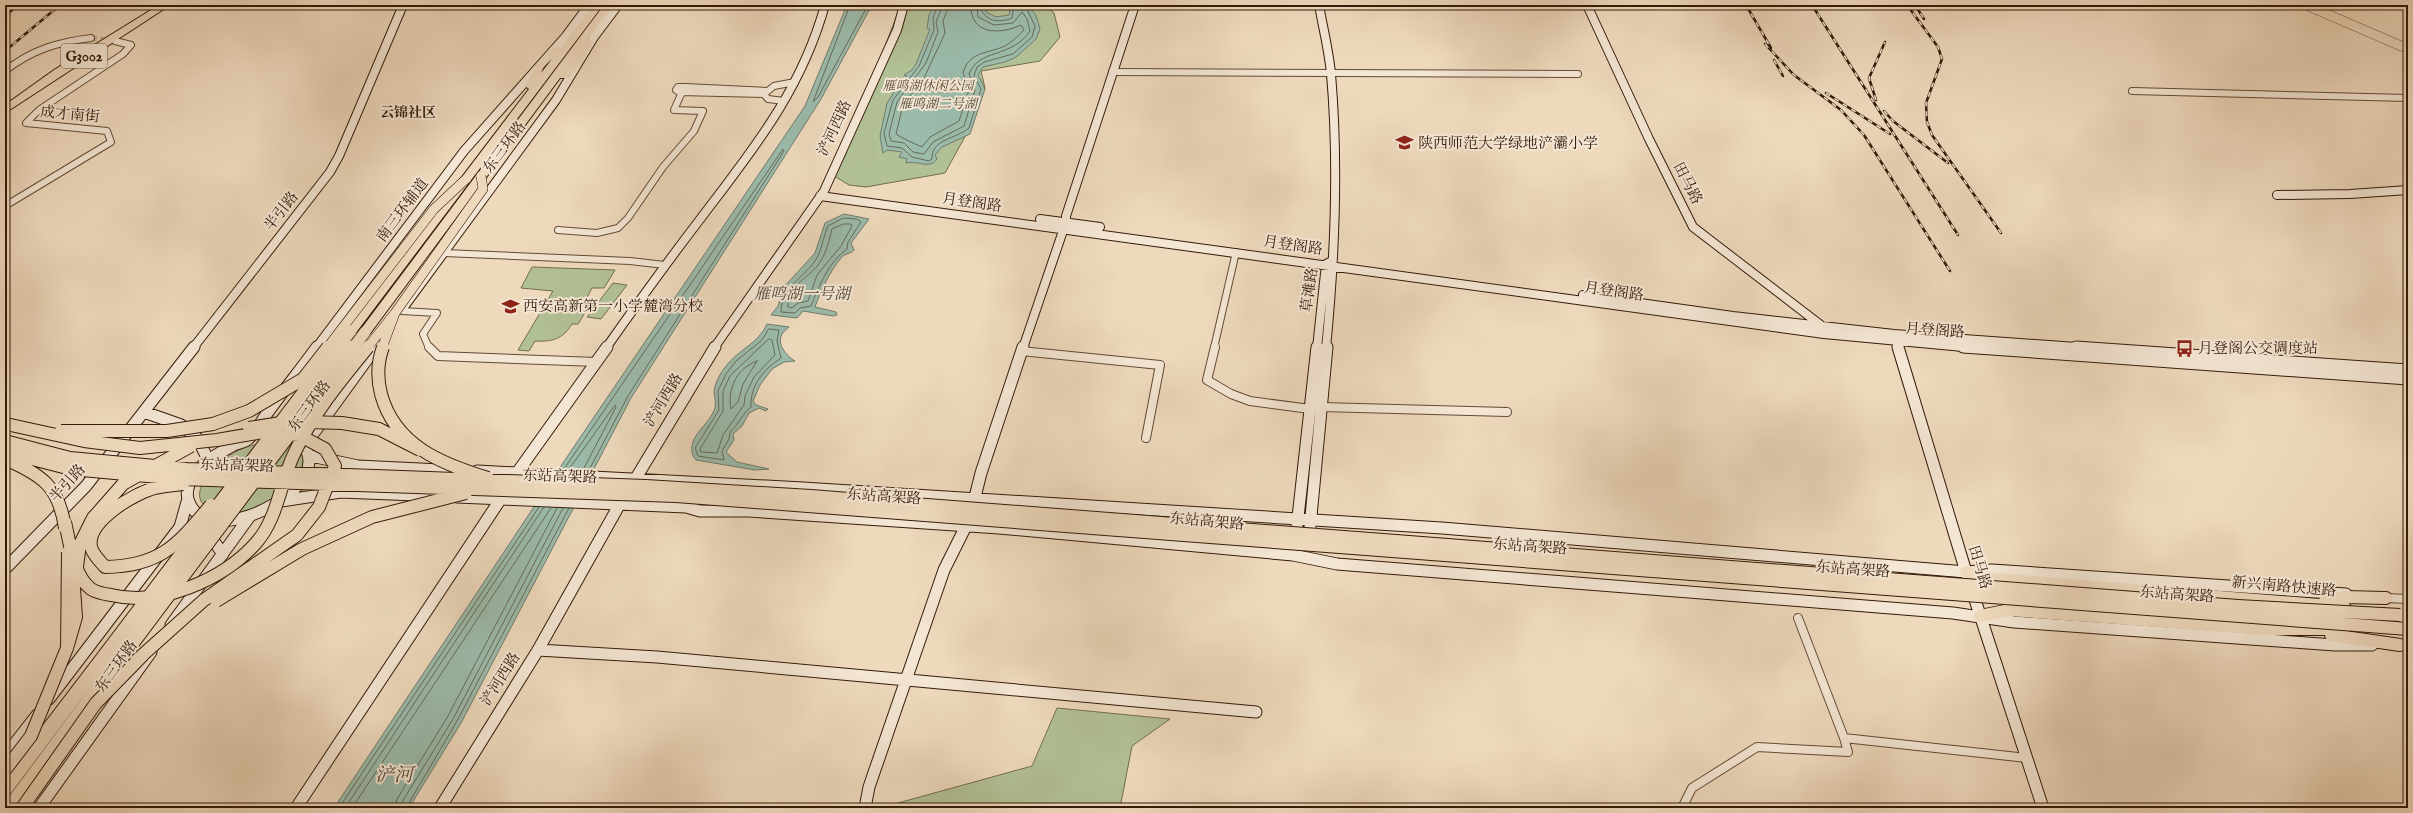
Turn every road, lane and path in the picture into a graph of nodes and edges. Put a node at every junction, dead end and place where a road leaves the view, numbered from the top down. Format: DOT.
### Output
graph roads {
  1 [pos="153,5"];
  2 [pos="165,5"];
  3 [pos="403,5"];
  4 [pos="598,5"];
  5 [pos="609,5"];
  6 [pos="618,5"];
  7 [pos="825,5"];
  8 [pos="904,5"];
  9 [pos="1135,5"];
  10 [pos="1319,5"];
  11 [pos="1587,5"];
  12 [pos="2306,5"];
  13 [pos="2317,5"];
  14 [pos="592,14"];
  15 [pos="91,38"];
  16 [pos="115,41"];
  17 [pos="2408,44"];
  18 [pos="2408,49"];
  19 [pos="579,61"];
  20 [pos="540,65"];
  21 [pos="5,71"];
  22 [pos="1112,72"];
  23 [pos="1331,73"];
  24 [pos="1578,74"];
  25 [pos="795,82"];
  26 [pos="2132,91"];
  27 [pos="766,92"];
  28 [pos="2408,98"];
  29 [pos="784,101"];
  30 [pos="5,102"];
  31 [pos="5,110"];
  32 [pos="519,110"];
  33 [pos="513,135"];
  34 [pos="482,176"];
  35 [pos="466,179"];
  36 [pos="2408,190"];
  37 [pos="822,193"];
  38 [pos="2277,195"];
  39 [pos="5,206"];
  40 [pos="1064,226"];
  41 [pos="558,230"];
  42 [pos="1236,252"];
  43 [pos="444,253"];
  44 [pos="1331,263"];
  45 [pos="665,266"];
  46 [pos="398,312"];
  47 [pos="1822,327"];
  48 [pos="1895,338"];
  49 [pos="1021,352"];
  50 [pos="596,362"];
  51 [pos="2408,370"];
  52 [pos="2408,379"];
  53 [pos="1321,407"];
  54 [pos="1310,409"];
  55 [pos="144,412"];
  56 [pos="1507,412"];
  57 [pos="268,413"];
  58 [pos="327,413"];
  59 [pos="5,424"];
  60 [pos="1146,438"];
  61 [pos="248,439"];
  62 [pos="5,440"];
  63 [pos="305,445"];
  64 [pos="420,450"];
  65 [pos="260,451"];
  66 [pos="5,452"];
  67 [pos="310,456"];
  68 [pos="5,459"];
  69 [pos="209,460"];
  70 [pos="516,473"];
  71 [pos="632,478"];
  72 [pos="224,481"];
  73 [pos="504,482"];
  74 [pos="479,490"];
  75 [pos="500,499"];
  76 [pos="974,499"];
  77 [pos="281,501"];
  78 [pos="187,502"];
  79 [pos="617,504"];
  80 [pos="250,516"];
  81 [pos="1298,520"];
  82 [pos="1310,521"];
  83 [pos="65,522"];
  84 [pos="966,526"];
  85 [pos="158,554"];
  86 [pos="223,554"];
  87 [pos="1293,555"];
  88 [pos="1309,558"];
  89 [pos="5,569"];
  90 [pos="1966,572"];
  91 [pos="2386,598"];
  92 [pos="2408,599"];
  93 [pos="2316,603"];
  94 [pos="2404,615"];
  95 [pos="1980,616"];
  96 [pos="1798,618"];
  97 [pos="2265,628"];
  98 [pos="2408,629"];
  99 [pos="2404,645"];
  100 [pos="67,648"];
  101 [pos="538,650"];
  102 [pos="130,658"];
  103 [pos="907,680"];
  104 [pos="1256,712"];
  105 [pos="1844,738"];
  106 [pos="5,756"];
  107 [pos="2027,758"];
  108 [pos="5,770"];
  109 [pos="5,788"];
  110 [pos="11,808"];
  111 [pos="22,808"];
  112 [pos="39,808"];
  113 [pos="296,808"];
  114 [pos="440,808"];
  115 [pos="865,808"];
  116 [pos="1682,808"];
  117 [pos="2043,808"];
  1 -- 30 [label="highway, G3002"];
  2 -- 31 [label="highway, G3002"];
  3 -- 55 [label="main road, 半引路"];
  4 -- 14 [label="highway, 东三环路"];
  5 -- 14 [label="highway, 东三环路"];
  6 -- 19 [label="main road"];
  7 -- 25 [label="main road"];
  8 -- 37 [label="main road, 浐河西路"];
  9 -- 22 [label="main road"];
  10 -- 23 [label="main road"];
  11 -- 47 [label="main road, 田马路"];
  12 -- 18 [label="main road"];
  13 -- 17 [label="main road"];
  14 -- 19 [label="highway"];
  14 -- 20 [label="highway"];
  14 -- 32 [label="highway, 东三环路"];
  14 -- 33 [label="highway, 东三环路"];
  15 -- 21 [label="street"];
  16 -- 39 [label="street, 成才南街"];
  19 -- 33 [label="highway"];
  19 -- 43 [label="main road"];
  20 -- 32 [label="highway"];
  20 -- 57 [label="main road, 南三环辅道"];
  22 -- 23 [label="street"];
  22 -- 40 [label="main road"];
  23 -- 24 [label="street"];
  23 -- 44 [label="main road"];
  25 -- 27 [label="street"];
  25 -- 29 [label="main road"];
  26 -- 28 [label="street"];
  27 -- 29 [label="street"];
  27 -- 41 [label="street"];
  29 -- 45 [label="main road"];
  32 -- 35 [label="highway, 东三环路"];
  33 -- 34 [label="highway, 东三环路"];
  34 -- 46 [label="main road, bridge"];
  34 -- 102 [label="highway, 东三环路, bridge"];
  35 -- 59 [label="main road, bridge"];
  35 -- 65 [label="highway, 东三环路, bridge"];
  36 -- 38 [label="main road"];
  37 -- 40 [label="main road, 月登阁路"];
  37 -- 71 [label="main road, 浐河西路"];
  40 -- 42 [label="main road, 月登阁路"];
  40 -- 44 [label="main road, 月登阁路"];
  40 -- 49 [label="main road"];
  42 -- 44 [label="main road, 月登阁路"];
  42 -- 54 [label="street"];
  43 -- 45 [label="street"];
  43 -- 46 [label="main road"];
  44 -- 47 [label="main road, 月登阁路"];
  44 -- 48 [label="main road, 月登阁路"];
  44 -- 53 [label="main road, 草滩路"];
  44 -- 54 [label="main road, 草滩路"];
  45 -- 50 [label="main road"];
  46 -- 50 [label="street"];
  46 -- 58 [label="main road"];
  46 -- 64 [label="main road, bridge"];
  46 -- 83 [label="main road, bridge"];
  47 -- 48 [label="main road, 月登阁路"];
  48 -- 51 [label="main road, 月登阁路"];
  48 -- 52 [label="main road, 月登阁路"];
  48 -- 90 [label="main road, 田马路"];
  49 -- 60 [label="street"];
  49 -- 76 [label="main road"];
  50 -- 70 [label="main road"];
  53 -- 56 [label="street"];
  53 -- 82 [label="main road, 草滩路"];
  54 -- 81 [label="main road, 草滩路"];
  55 -- 69 [label="main road"];
  55 -- 89 [label="main road, 半引路"];
  57 -- 58 [label="main road"];
  57 -- 61 [label="main road, 南三环辅道"];
  58 -- 63 [label="main road"];
  59 -- 102 [label="main road, bridge"];
  61 -- 63 [label="main road"];
  61 -- 69 [label="main road"];
  62 -- 73 [label="main road, 东站高架路, bridge"];
  63 -- 67 [label="main road"];
  64 -- 73 [label="main road, bridge"];
  64 -- 100 [label="main road, bridge"];
  65 -- 72 [label="main road, bridge"];
  65 -- 109 [label="highway, 东三环路, bridge"];
  66 -- 72 [label="main road, 东站高架路, bridge"];
  67 -- 70 [label="main road"];
  67 -- 77 [label="main road"];
  68 -- 83 [label="main road, bridge"];
  69 -- 78 [label="main road"];
  70 -- 71 [label="main road"];
  70 -- 75 [label="main road"];
  71 -- 76 [label="main road"];
  71 -- 79 [label="main road, 浐河西路"];
  72 -- 74 [label="main road, 东站高架路, bridge"];
  73 -- 94 [label="main road, 东站高架路, bridge"];
  74 -- 98 [label="main road, 东站高架路, bridge"];
  74 -- 102 [label="main road, bridge"];
  75 -- 77 [label="main road"];
  75 -- 79 [label="main road"];
  75 -- 113 [label="main road"];
  76 -- 81 [label="main road"];
  76 -- 84 [label="main road"];
  77 -- 80 [label="main road"];
  78 -- 80 [label="main road"];
  78 -- 85 [label="main road"];
  79 -- 84 [label="main road"];
  79 -- 101 [label="main road, 浐河西路"];
  80 -- 86 [label="main road"];
  81 -- 82 [label="main road"];
  81 -- 87 [label="main road, 草滩路"];
  82 -- 88 [label="main road, 草滩路"];
  82 -- 90 [label="main road"];
  83 -- 100 [label="main road, bridge"];
  84 -- 87 [label="main road"];
  84 -- 103 [label="main road"];
  85 -- 86 [label="main road"];
  85 -- 106 [label="main road"];
  86 -- 112 [label="main road"];
  87 -- 88 [label="main road"];
  88 -- 95 [label="main road"];
  90 -- 91 [label="main road"];
  90 -- 93 [label="main road, 新兴南路快速路"];
  90 -- 95 [label="main road, 田马路"];
  91 -- 92 [label="street"];
  91 -- 93 [label="main road"];
  93 -- 94 [label="main road, 新兴南路快速路"];
  95 -- 97 [label="main road"];
  95 -- 99 [label="main road"];
  95 -- 107 [label="main road, 田马路"];
  96 -- 105 [label="street"];
  97 -- 98 [label="main road"];
  97 -- 99 [label="main road"];
  100 -- 108 [label="main road, bridge"];
  101 -- 103 [label="main road"];
  101 -- 114 [label="main road, 浐河西路"];
  102 -- 110 [label="highway, 东三环路"];
  102 -- 111 [label="main road, bridge"];
  103 -- 104 [label="main road"];
  103 -- 115 [label="main road"];
  105 -- 107 [label="street"];
  105 -- 116 [label="street"];
  107 -- 117 [label="main road, 田马路"];
}
